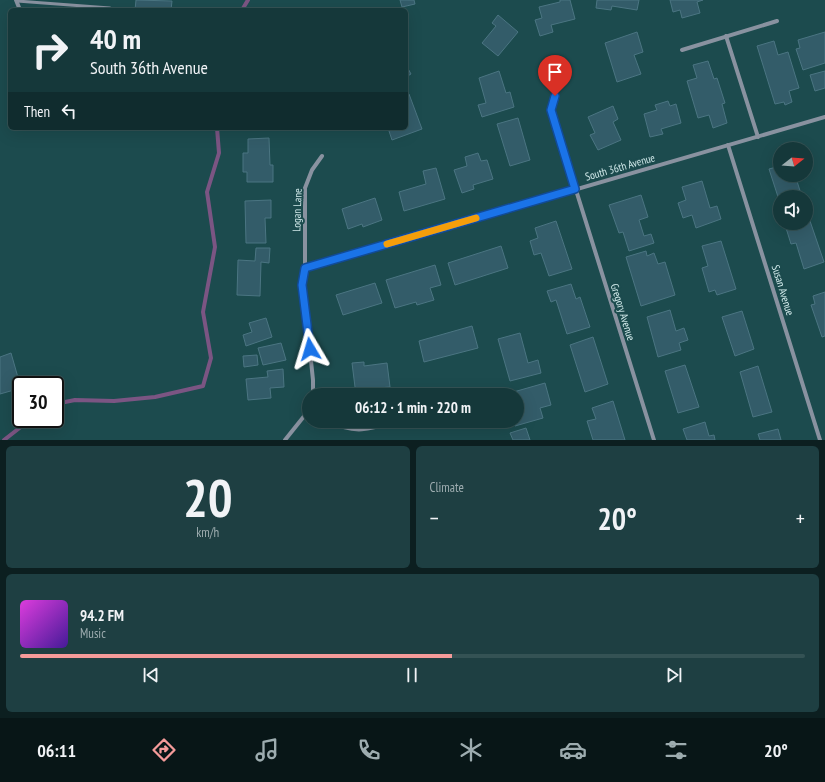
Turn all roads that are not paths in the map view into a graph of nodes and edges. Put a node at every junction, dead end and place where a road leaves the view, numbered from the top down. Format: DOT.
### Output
graph roads {
  1 [pos="17,1"];
  2 [pos="110,8"];
  3 [pos="777,21"];
  4 [pos="726,36"];
  5 [pos="682,50"];
  6 [pos="559,81"];
  7 [pos="825,117"];
  8 [pos="758,137"];
  9 [pos="728,146"];
  10 [pos="322,156"];
  11 [pos="575,189"];
  12 [pos="305,268"];
  13 [pos="313,388"];
  14 [pos="302,419"];
  15 [pos="348,428"];
  16 [pos="375,428"];
  17 [pos="285,440"];
  18 [pos="654,440"];
  19 [pos="820,440"];
  1 -- 2 [label="lane"];
  3 -- 4 [label="street"];
  4 -- 5 [label="street"];
  4 -- 8 [label="street"];
  6 -- 11 [label="street, Gregory Avenue"];
  7 -- 8 [label="street, South 36th Avenue"];
  8 -- 9 [label="street, South 36th Avenue"];
  9 -- 11 [label="street, South 36th Avenue"];
  9 -- 19 [label="street, Susan Avenue"];
  10 -- 12 [label="street, Logan Lane"];
  11 -- 12 [label="street, South 36th Avenue"];
  11 -- 18 [label="street, Gregory Avenue"];
  12 -- 13 [label="street, Logan Lane"];
  14 -- 17 [label="street"];
  15 -- 16 [label="street"];
}
